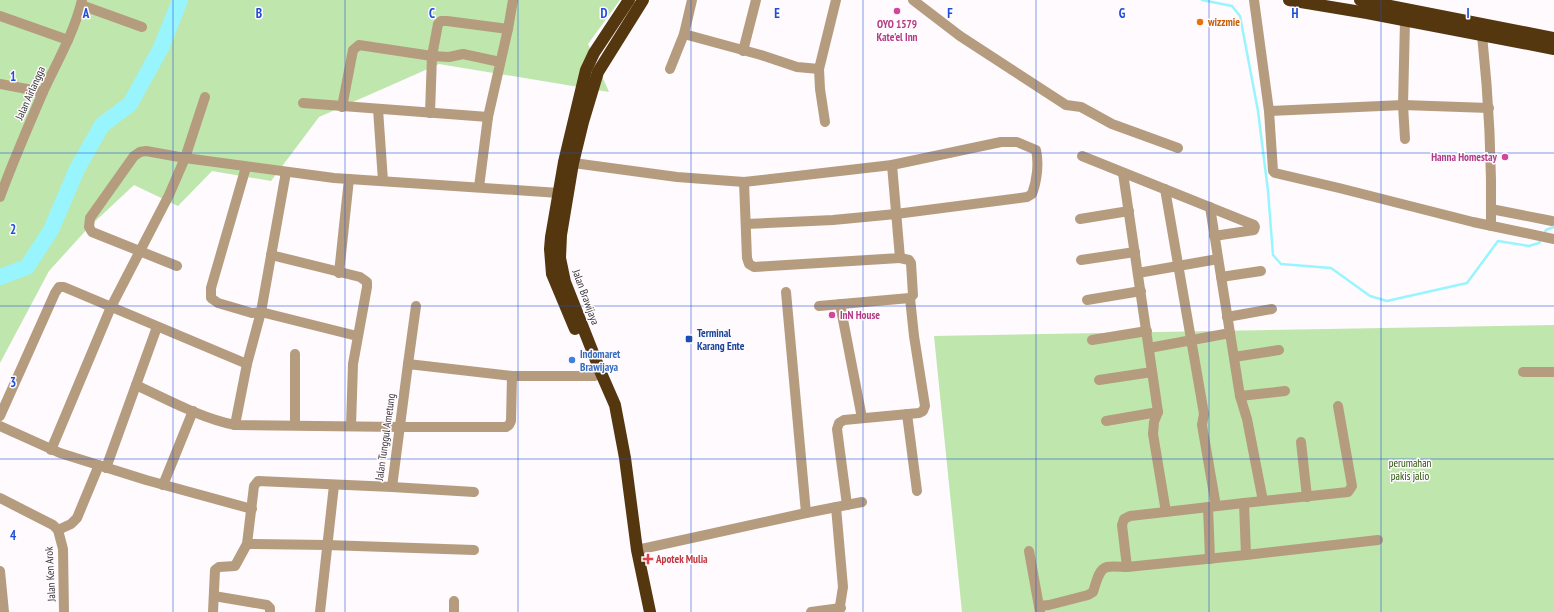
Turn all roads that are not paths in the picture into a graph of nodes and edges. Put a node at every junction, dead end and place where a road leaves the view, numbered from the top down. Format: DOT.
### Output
graph roads {
  1 [pos="513,0"];
  2 [pos="629,0"];
  3 [pos="643,0"];
  4 [pos="692,0"];
  5 [pos="756,0"];
  6 [pos="836,0"];
  7 [pos="912,0"];
  8 [pos="1254,0"];
  9 [pos="1289,0"];
  10 [pos="1360,0"];
  11 [pos="82,2"];
  12 [pos="1396,4"];
  13 [pos="0,16"];
  14 [pos="1405,21"];
  15 [pos="142,27"];
  16 [pos="508,29"];
  17 [pos="684,34"];
  18 [pos="1482,35"];
  19 [pos="1554,38"];
  20 [pos="68,40"];
  21 [pos="1554,49"];
  22 [pos="744,51"];
  23 [pos="432,56"];
  24 [pos="500,62"];
  25 [pos="670,69"];
  26 [pos="819,70"];
  27 [pos="0,84"];
  28 [pos="43,92"];
  29 [pos="205,97"];
  30 [pos="303,103"];
  31 [pos="1403,105"];
  32 [pos="342,106"];
  33 [pos="1489,108"];
  34 [pos="378,109"];
  35 [pos="1269,111"];
  36 [pos="430,113"];
  37 [pos="488,118"];
  38 [pos="825,122"];
  39 [pos="1405,139"];
  40 [pos="1178,148"];
  41 [pos="1082,156"];
  42 [pos="185,158"];
  43 [pos="568,162"];
  44 [pos="892,165"];
  45 [pos="246,167"];
  46 [pos="286,172"];
  47 [pos="1123,172"];
  48 [pos="349,179"];
  49 [pos="383,181"];
  50 [pos="744,182"];
  51 [pos="479,187"];
  52 [pos="1165,189"];
  53 [pos="559,193"];
  54 [pos="0,197"];
  55 [pos="1210,207"];
  56 [pos="1491,209"];
  57 [pos="1129,211"];
  58 [pos="896,214"];
  59 [pos="1080,219"];
  60 [pos="1552,221"];
  61 [pos="746,224"];
  62 [pos="1491,226"];
  63 [pos="1214,236"];
  64 [pos="1552,238"];
  65 [pos="140,251"];
  66 [pos="1135,252"];
  67 [pos="271,255"];
  68 [pos="900,258"];
  69 [pos="1218,259"];
  70 [pos="1081,260"];
  71 [pos="177,266"];
  72 [pos="1178,266"];
  73 [pos="1261,271"];
  74 [pos="339,273"];
  75 [pos="1138,273"];
  76 [pos="1221,277"];
  77 [pos="1141,291"];
  78 [pos="786,292"];
  79 [pos="910,298"];
  80 [pos="1087,300"];
  81 [pos="840,304"];
  82 [pos="416,306"];
  83 [pos="819,306"];
  84 [pos="111,308"];
  85 [pos="1272,309"];
  86 [pos="261,312"];
  87 [pos="1227,317"];
  88 [pos="157,327"];
  89 [pos="1147,331"];
  90 [pos="1230,333"];
  91 [pos="358,336"];
  92 [pos="1092,340"];
  93 [pos="1191,340"];
  94 [pos="1149,348"];
  95 [pos="1280,350"];
  96 [pos="295,354"];
  97 [pos="1234,358"];
  98 [pos="248,364"];
  99 [pos="408,364"];
  100 [pos="1152,372"];
  101 [pos="1523,372"];
  102 [pos="1554,372"];
  103 [pos="512,376"];
  104 [pos="595,376"];
  105 [pos="1099,380"];
  106 [pos="136,385"];
  107 [pos="1285,391"];
  108 [pos="1240,396"];
  109 [pos="1338,406"];
  110 [pos="193,411"];
  111 [pos="1158,412"];
  112 [pos="908,414"];
  113 [pos="0,416"];
  114 [pos="862,418"];
  115 [pos="1106,420"];
  116 [pos="235,425"];
  117 [pos="295,425"];
  118 [pos="0,426"];
  119 [pos="350,426"];
  120 [pos="399,427"];
  121 [pos="1301,442"];
  122 [pos="51,450"];
  123 [pos="103,466"];
  124 [pos="163,485"];
  125 [pos="334,485"];
  126 [pos="392,488"];
  127 [pos="917,491"];
  128 [pos="474,492"];
  129 [pos="1308,497"];
  130 [pos="0,498"];
  131 [pos="1263,501"];
  132 [pos="862,502"];
  133 [pos="1244,504"];
  134 [pos="847,505"];
  135 [pos="836,507"];
  136 [pos="1212,507"];
  137 [pos="245,508"];
  138 [pos="1166,512"];
  139 [pos="806,513"];
  140 [pos="58,530"];
  141 [pos="1378,540"];
  142 [pos="247,544"];
  143 [pos="327,545"];
  144 [pos="474,550"];
  145 [pos="637,550"];
  146 [pos="1028,551"];
  147 [pos="1246,555"];
  148 [pos="1210,559"];
  149 [pos="1127,567"];
  150 [pos="0,571"];
  151 [pos="214,596"];
  152 [pos="454,601"];
  153 [pos="1040,609"];
  154 [pos="840,610"];
  155 [pos="4,612"];
  156 [pos="64,612"];
  157 [pos="213,612"];
  158 [pos="270,612"];
  159 [pos="320,612"];
  160 [pos="454,612"];
  161 [pos="644,612"];
  162 [pos="650,612"];
  163 [pos="811,612"];
  1 -- 16 [label="street"];
  2 -- 43 [label="highway, Jalan Brawijaya"];
  3 -- 43 [label="highway, Jalan Brawijaya"];
  4 -- 17 [label="street"];
  5 -- 22 [label="street"];
  6 -- 26 [label="street"];
  7 -- 40 [label="street"];
  8 -- 35 [label="street"];
  9 -- 14 [label="highway"];
  10 -- 12 [label="highway"];
  11 -- 15 [label="street"];
  11 -- 20 [label="street, Jalan Airlangga"];
  12 -- 19 [label="highway"];
  13 -- 20 [label="street"];
  14 -- 18 [label="highway"];
  14 -- 31 [label="street"];
  16 -- 23 [label="street"];
  16 -- 24 [label="street"];
  17 -- 22 [label="street"];
  17 -- 25 [label="street"];
  18 -- 21 [label="highway"];
  18 -- 33 [label="street"];
  20 -- 28 [label="street, Jalan Airlangga"];
  22 -- 26 [label="street"];
  23 -- 24 [label="street"];
  23 -- 32 [label="street"];
  23 -- 36 [label="street"];
  24 -- 37 [label="street"];
  26 -- 38 [label="street"];
  27 -- 28 [label="street"];
  28 -- 54 [label="street, Jalan Airlangga"];
  29 -- 42 [label="street"];
  30 -- 32 [label="street"];
  31 -- 33 [label="street"];
  31 -- 35 [label="street"];
  31 -- 39 [label="street"];
  32 -- 34 [label="street"];
  33 -- 56 [label="street"];
  34 -- 36 [label="street"];
  34 -- 49 [label="street"];
  35 -- 62 [label="street"];
  36 -- 37 [label="street"];
  37 -- 51 [label="street"];
  41 -- 47 [label="street"];
  42 -- 45 [label="street"];
  42 -- 65 [label="street"];
  42 -- 65 [label="street"];
  43 -- 50 [label="street"];
  43 -- 53 [label="highway, Jalan Brawijaya"];
  43 -- 145 [label="highway, Jalan Brawijaya"];
  44 -- 50 [label="street"];
  44 -- 58 [label="street"];
  44 -- 58 [label="street"];
  45 -- 46 [label="street"];
  45 -- 86 [label="street"];
  46 -- 48 [label="street"];
  46 -- 67 [label="street"];
  47 -- 52 [label="street"];
  47 -- 57 [label="street"];
  48 -- 49 [label="street"];
  48 -- 74 [label="street"];
  49 -- 51 [label="street"];
  50 -- 61 [label="street"];
  51 -- 53 [label="street"];
  52 -- 55 [label="street"];
  52 -- 72 [label="street"];
  53 -- 104 [label="highway, Jalan Brawijaya"];
  55 -- 63 [label="street"];
  55 -- 63 [label="street"];
  56 -- 60 [label="street"];
  56 -- 62 [label="street"];
  57 -- 59 [label="street"];
  57 -- 66 [label="street"];
  58 -- 61 [label="street"];
  58 -- 68 [label="street"];
  61 -- 68 [label="street"];
  62 -- 64 [label="street"];
  63 -- 69 [label="street"];
  65 -- 71 [label="street"];
  65 -- 84 [label="street"];
  66 -- 70 [label="street"];
  66 -- 75 [label="street"];
  67 -- 74 [label="street"];
  67 -- 86 [label="street"];
  68 -- 79 [label="street"];
  69 -- 72 [label="street"];
  69 -- 76 [label="street"];
  72 -- 75 [label="street"];
  72 -- 93 [label="street"];
  73 -- 76 [label="street"];
  74 -- 91 [label="street"];
  75 -- 77 [label="street"];
  76 -- 87 [label="street"];
  77 -- 80 [label="street"];
  77 -- 89 [label="street"];
  78 -- 139 [label="street"];
  79 -- 81 [label="street"];
  79 -- 112 [label="street"];
  81 -- 83 [label="street"];
  81 -- 114 [label="street"];
  82 -- 99 [label="street, Jalan Tunggul Ametung"];
  84 -- 88 [label="street"];
  84 -- 113 [label="street"];
  84 -- 122 [label="street"];
  85 -- 87 [label="street"];
  86 -- 91 [label="street"];
  86 -- 98 [label="street"];
  87 -- 90 [label="street"];
  88 -- 98 [label="street"];
  88 -- 106 [label="street"];
  89 -- 92 [label="street"];
  89 -- 94 [label="street"];
  90 -- 93 [label="street"];
  90 -- 97 [label="street"];
  91 -- 119 [label="street"];
  93 -- 94 [label="street"];
  93 -- 136 [label="street"];
  94 -- 100 [label="street"];
  95 -- 97 [label="street"];
  96 -- 117 [label="street"];
  97 -- 108 [label="street"];
  98 -- 116 [label="street"];
  99 -- 103 [label="street"];
  99 -- 120 [label="street, Jalan Tunggul Ametung"];
  100 -- 105 [label="street"];
  100 -- 111 [label="street"];
  101 -- 102 [label="street"];
  103 -- 104 [label="street"];
  103 -- 120 [label="street"];
  104 -- 161 [label="highway, Jalan Brawijaya"];
  106 -- 110 [label="street"];
  106 -- 123 [label="street"];
  107 -- 108 [label="street"];
  108 -- 131 [label="street"];
  109 -- 129 [label="street"];
  110 -- 116 [label="street"];
  110 -- 124 [label="street"];
  111 -- 115 [label="street"];
  111 -- 138 [label="street"];
  112 -- 114 [label="street"];
  112 -- 127 [label="street"];
  114 -- 134 [label="street"];
  116 -- 117 [label="street"];
  117 -- 119 [label="street"];
  118 -- 122 [label="street"];
  119 -- 120 [label="street"];
  120 -- 126 [label="street, Jalan Tunggul Ametung"];
  121 -- 129 [label="street"];
  122 -- 123 [label="street"];
  123 -- 124 [label="street"];
  123 -- 140 [label="street"];
  124 -- 137 [label="street"];
  125 -- 126 [label="street, Jalan Tunggul Ametung"];
  125 -- 137 [label="street, Jalan Tunggul Ametung"];
  125 -- 143 [label="street"];
  126 -- 128 [label="street"];
  129 -- 131 [label="street"];
  130 -- 140 [label="street, Jalan Ken Arok"];
  131 -- 133 [label="street"];
  132 -- 134 [label="street"];
  133 -- 136 [label="street"];
  133 -- 147 [label="street"];
  134 -- 135 [label="street"];
  135 -- 139 [label="street"];
  135 -- 154 [label="street"];
  136 -- 138 [label="street"];
  136 -- 148 [label="street"];
  137 -- 142 [label="street, Jalan Tunggul Ametung"];
  138 -- 149 [label="street"];
  139 -- 145 [label="street"];
  140 -- 156 [label="street, Jalan Ken Arok"];
  141 -- 147 [label="street"];
  142 -- 143 [label="street"];
  142 -- 151 [label="street, Jalan Tunggul Ametung"];
  143 -- 144 [label="street"];
  143 -- 159 [label="street"];
  145 -- 162 [label="highway, Jalan Brawijaya"];
  146 -- 153 [label="street"];
  147 -- 148 [label="street"];
  148 -- 149 [label="street"];
  149 -- 153 [label="street"];
  150 -- 155 [label="street"];
  151 -- 157 [label="street, Jalan Tunggul Ametung"];
  151 -- 158 [label="street"];
  152 -- 160 [label="street"];
  154 -- 163 [label="street"];
}
